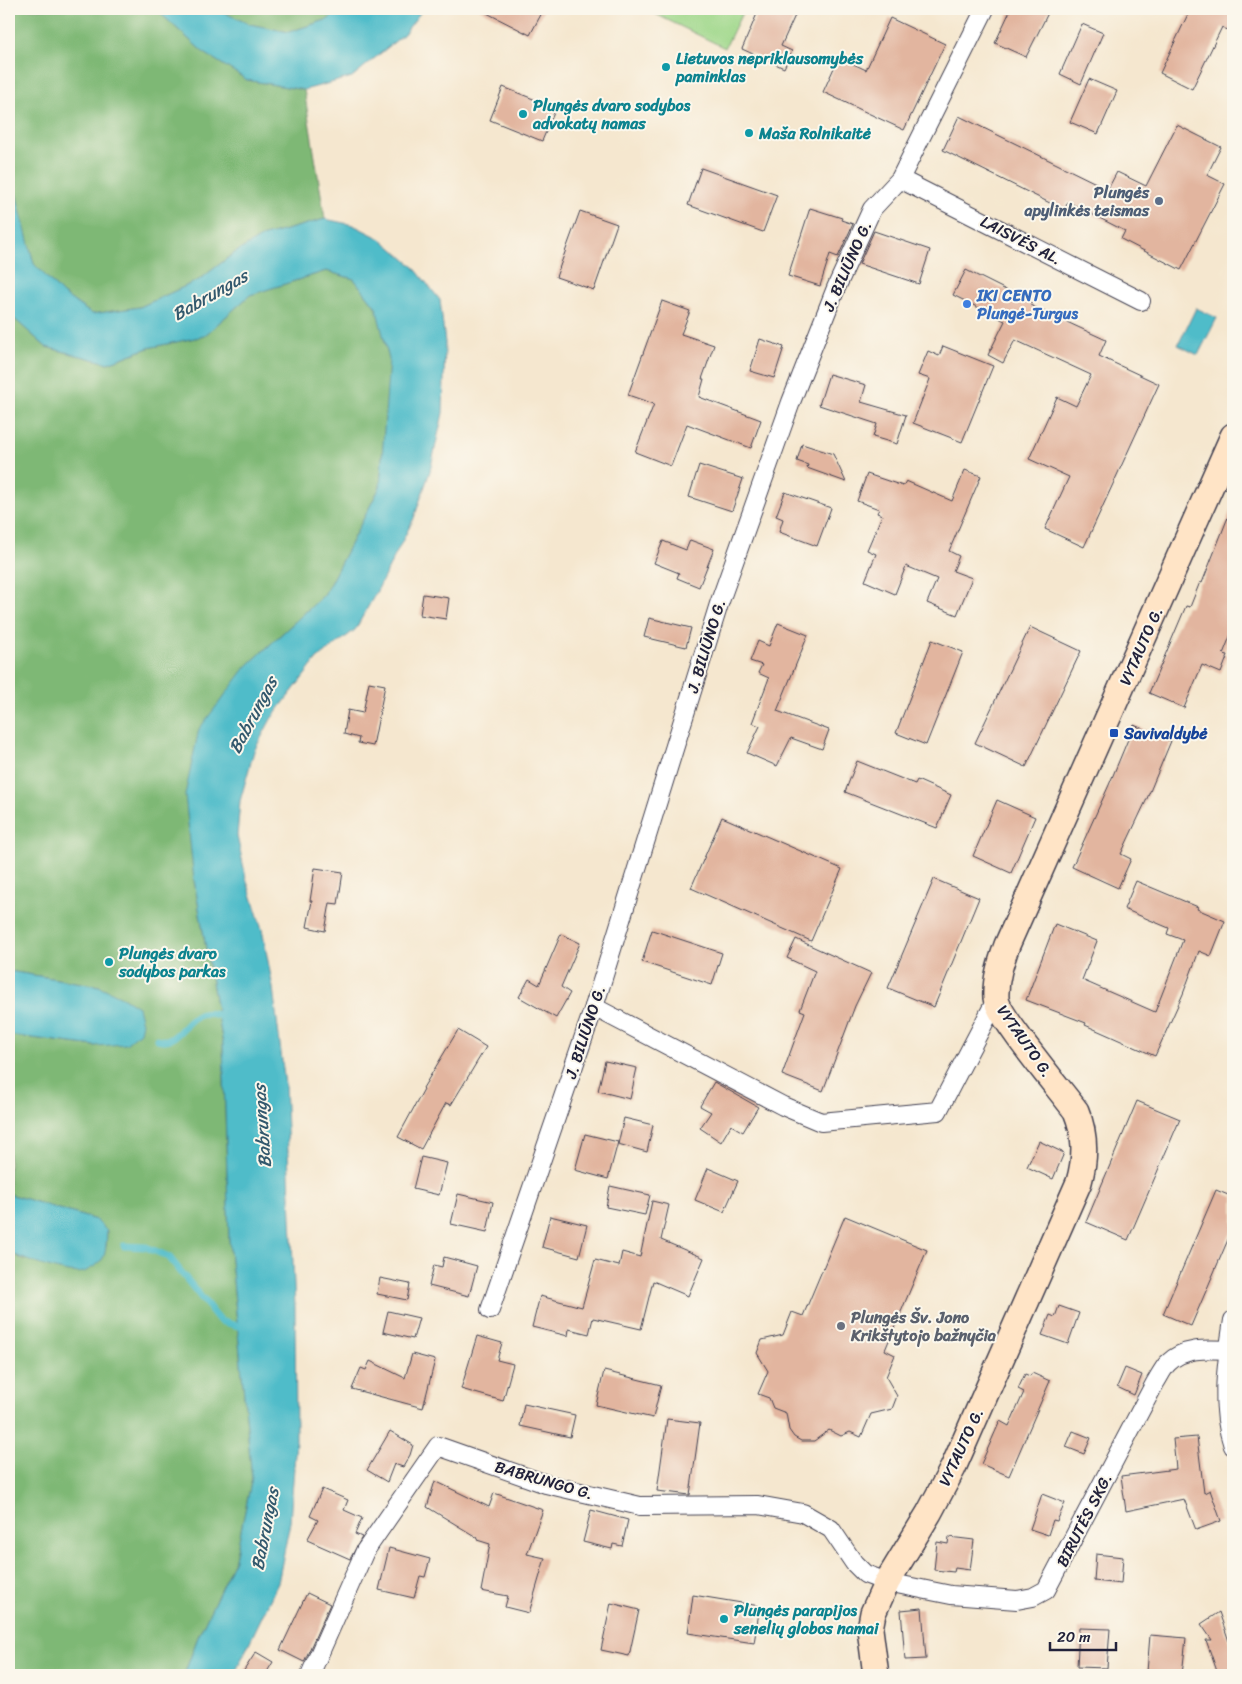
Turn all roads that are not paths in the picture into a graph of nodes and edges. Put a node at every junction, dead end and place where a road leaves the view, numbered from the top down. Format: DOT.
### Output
graph roads {
  1 [pos="985,9"];
  2 [pos="900,179"];
  3 [pos="1141,301"];
  4 [pos="1233,436"];
  5 [pos="996,1000"];
  6 [pos="594,1007"];
  7 [pos="490,1310"];
  8 [pos="1233,1320"];
  9 [pos="1229,1350"];
  10 [pos="1233,1446"];
  11 [pos="887,1582"];
  12 [pos="310,1675"];
  13 [pos="876,1675"];
  1 -- 2 [label="street, J. BILIŪNO G."];
  2 -- 3 [label="street, LAISVĖS AL."];
  2 -- 6 [label="street, J. BILIŪNO G."];
  4 -- 5 [label="main road, VYTAUTO G."];
  5 -- 6 [label="street"];
  5 -- 11 [label="main road, VYTAUTO G."];
  6 -- 7 [label="street, J. BILIŪNO G."];
  8 -- 9 [label="street"];
  9 -- 10 [label="street"];
  9 -- 11 [label="street, BIRUTĖS SKG."];
  11 -- 12 [label="street, BABRUNGO G."];
  11 -- 13 [label="main road, VYTAUTO G."];
}
